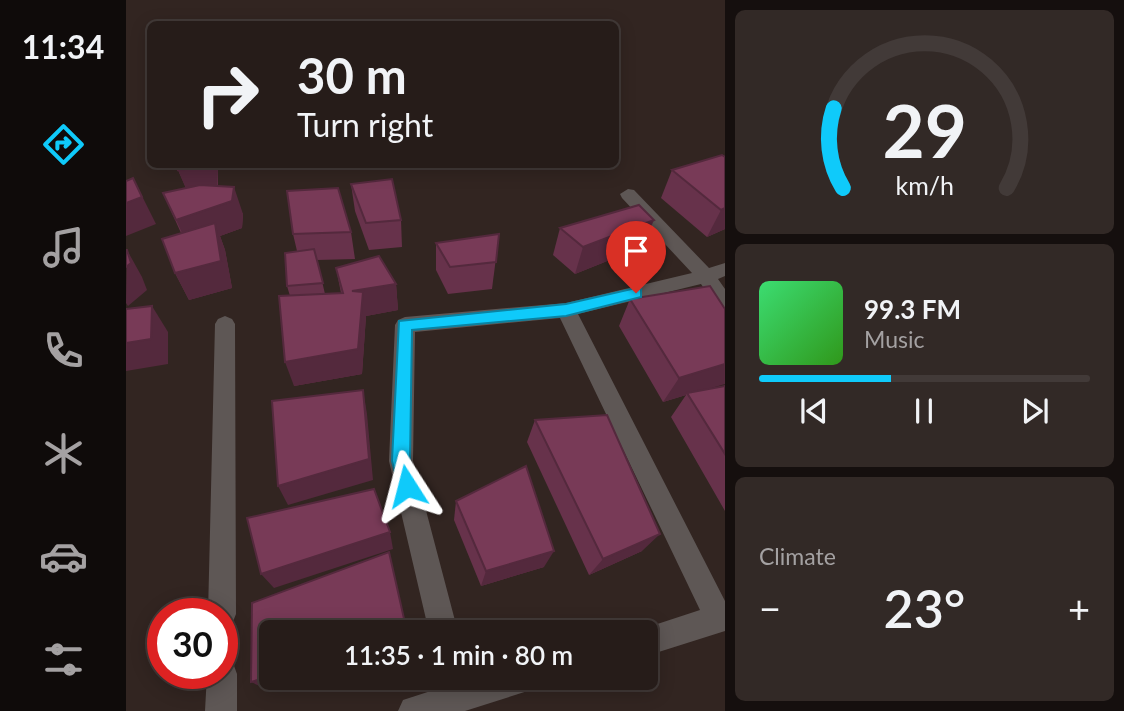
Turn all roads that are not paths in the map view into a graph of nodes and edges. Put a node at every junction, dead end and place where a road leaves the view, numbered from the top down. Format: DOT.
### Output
graph roads {
  1 [pos="628,194"];
  2 [pos="715,272"];
  3 [pos="725,304"];
  4 [pos="566,310"];
  5 [pos="225,324"];
  6 [pos="222,598"];
  7 [pos="722,618"];
  8 [pos="440,620"];
  9 [pos="658,637"];
  10 [pos="222,689"];
  11 [pos="452,690"];
  12 [pos="221,711"];
  13 [pos="414,711"];
  1 -- 2 [label="street"];
  2 -- 3 [label="street"];
  2 -- 4 [label="street"];
  4 -- 7 [label="street"];
  4 -- 8 [label="street"];
  5 -- 6 [label="street"];
  7 -- 9 [label="street"];
  10 -- 12 [label="street"];
  11 -- 13 [label="street"];
}
